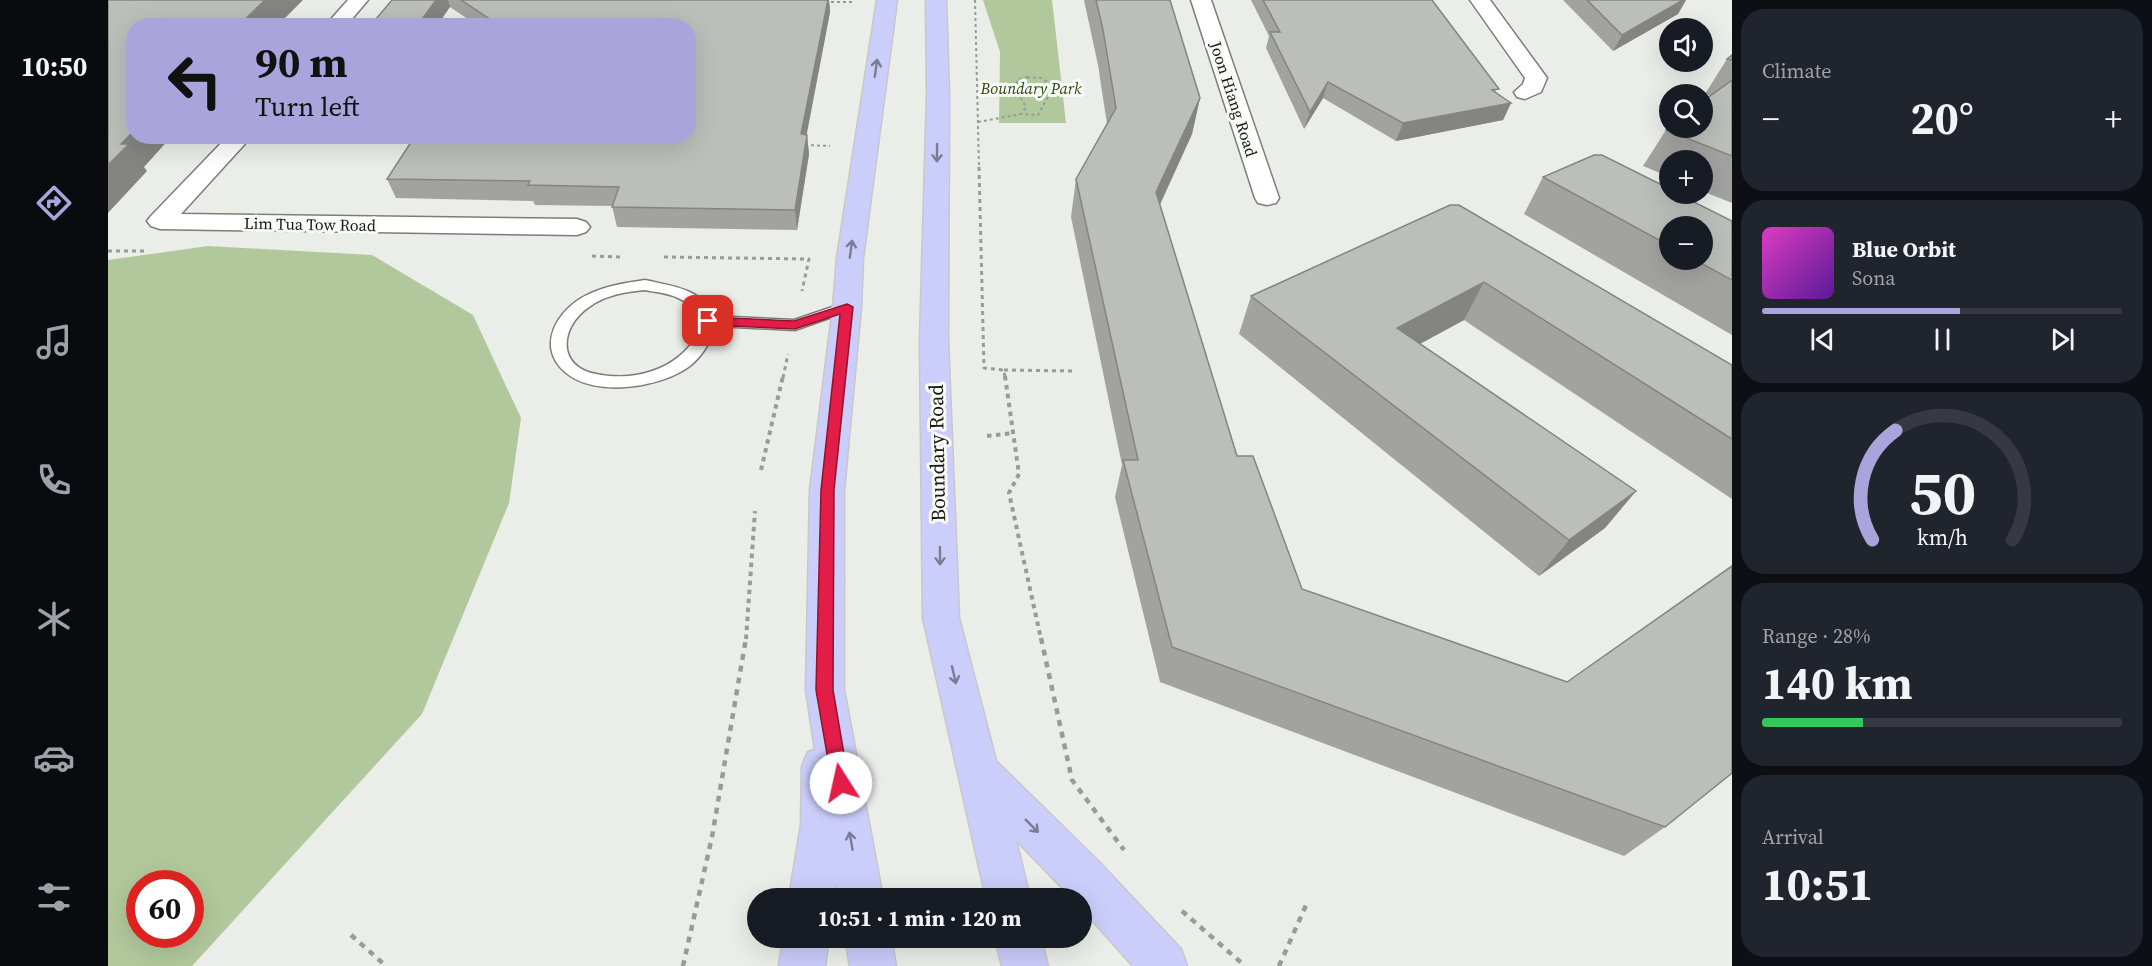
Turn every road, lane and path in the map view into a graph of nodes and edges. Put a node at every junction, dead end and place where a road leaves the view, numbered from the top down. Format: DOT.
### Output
graph roads {
  1 [pos="357,0"];
  2 [pos="887,0"];
  3 [pos="936,0"];
  4 [pos="975,0"];
  5 [pos="1202,0"];
  6 [pos="1480,0"];
  7 [pos="815,2"];
  8 [pos="861,2"];
  9 [pos="342,18"];
  10 [pos="1525,92"];
  11 [pos="1021,114"];
  12 [pos="978,122"];
  13 [pos="233,144"];
  14 [pos="799,145"];
  15 [pos="834,146"];
  16 [pos="1267,198"];
  17 [pos="577,228"];
  18 [pos="847,307"];
  19 [pos="708,321"];
  20 [pos="795,325"];
  21 [pos="1004,370"];
  22 [pos="1074,370"];
  23 [pos="1013,433"];
  24 [pos="987,436"];
  25 [pos="761,470"];
  26 [pos="755,511"];
  27 [pos="825,690"];
  28 [pos="976,770"];
  29 [pos="1127,854"];
  30 [pos="813,888"];
  31 [pos="859,888"];
  32 [pos="1006,888"];
  33 [pos="1307,903"];
  34 [pos="1174,904"];
  35 [pos="351,935"];
  36 [pos="805,948"];
  37 [pos="870,948"];
  38 [pos="1020,948"];
  39 [pos="386,966"];
  40 [pos="683,966"];
  41 [pos="802,966"];
  42 [pos="873,966"];
  43 [pos="1025,966"];
  44 [pos="1164,966"];
  45 [pos="1245,966"];
  46 [pos="1279,966"];
  1 -- 9 [label="street"];
  18 -- 2 [label="main road, one-way"];
  3 -- 28 [label="main road, Boundary Road, one-way"];
  4 -- 12 [label="path"];
  5 -- 16 [label="street, Joon Hiang Road"];
  6 -- 10 [label="street"];
  7 -- 8 [label="path"];
  11 -- 11 [label="path"];
  11 -- 12 [label="path"];
  12 -- 21 [label="path"];
  13 -- 17 [label="street, Lim Tua Tow Road"];
  14 -- 15 [label="path"];
  18 -- 20 [label="lane"];
  18 -- 27 [label="main road"];
  19 -- 19 [label="lane"];
  19 -- 20 [label="lane"];
  20 -- 25 [label="path"];
  21 -- 22 [label="path"];
  21 -- 23 [label="path"];
  23 -- 24 [label="path"];
  23 -- 29 [label="path"];
  26 -- 40 [label="path"];
  27 -- 30 [label="main road"];
  31 -- 27 [label="main road, one-way"];
  28 -- 32 [label="main road, Boundary Road"];
  28 -- 44 [label="main road, one-way"];
  33 -- 46 [label="path"];
  34 -- 45 [label="path"];
  35 -- 39 [label="path"];
  36 -- 41 [label="main road"];
  37 -- 42 [label="main road"];
  38 -- 43 [label="main road"];
}
